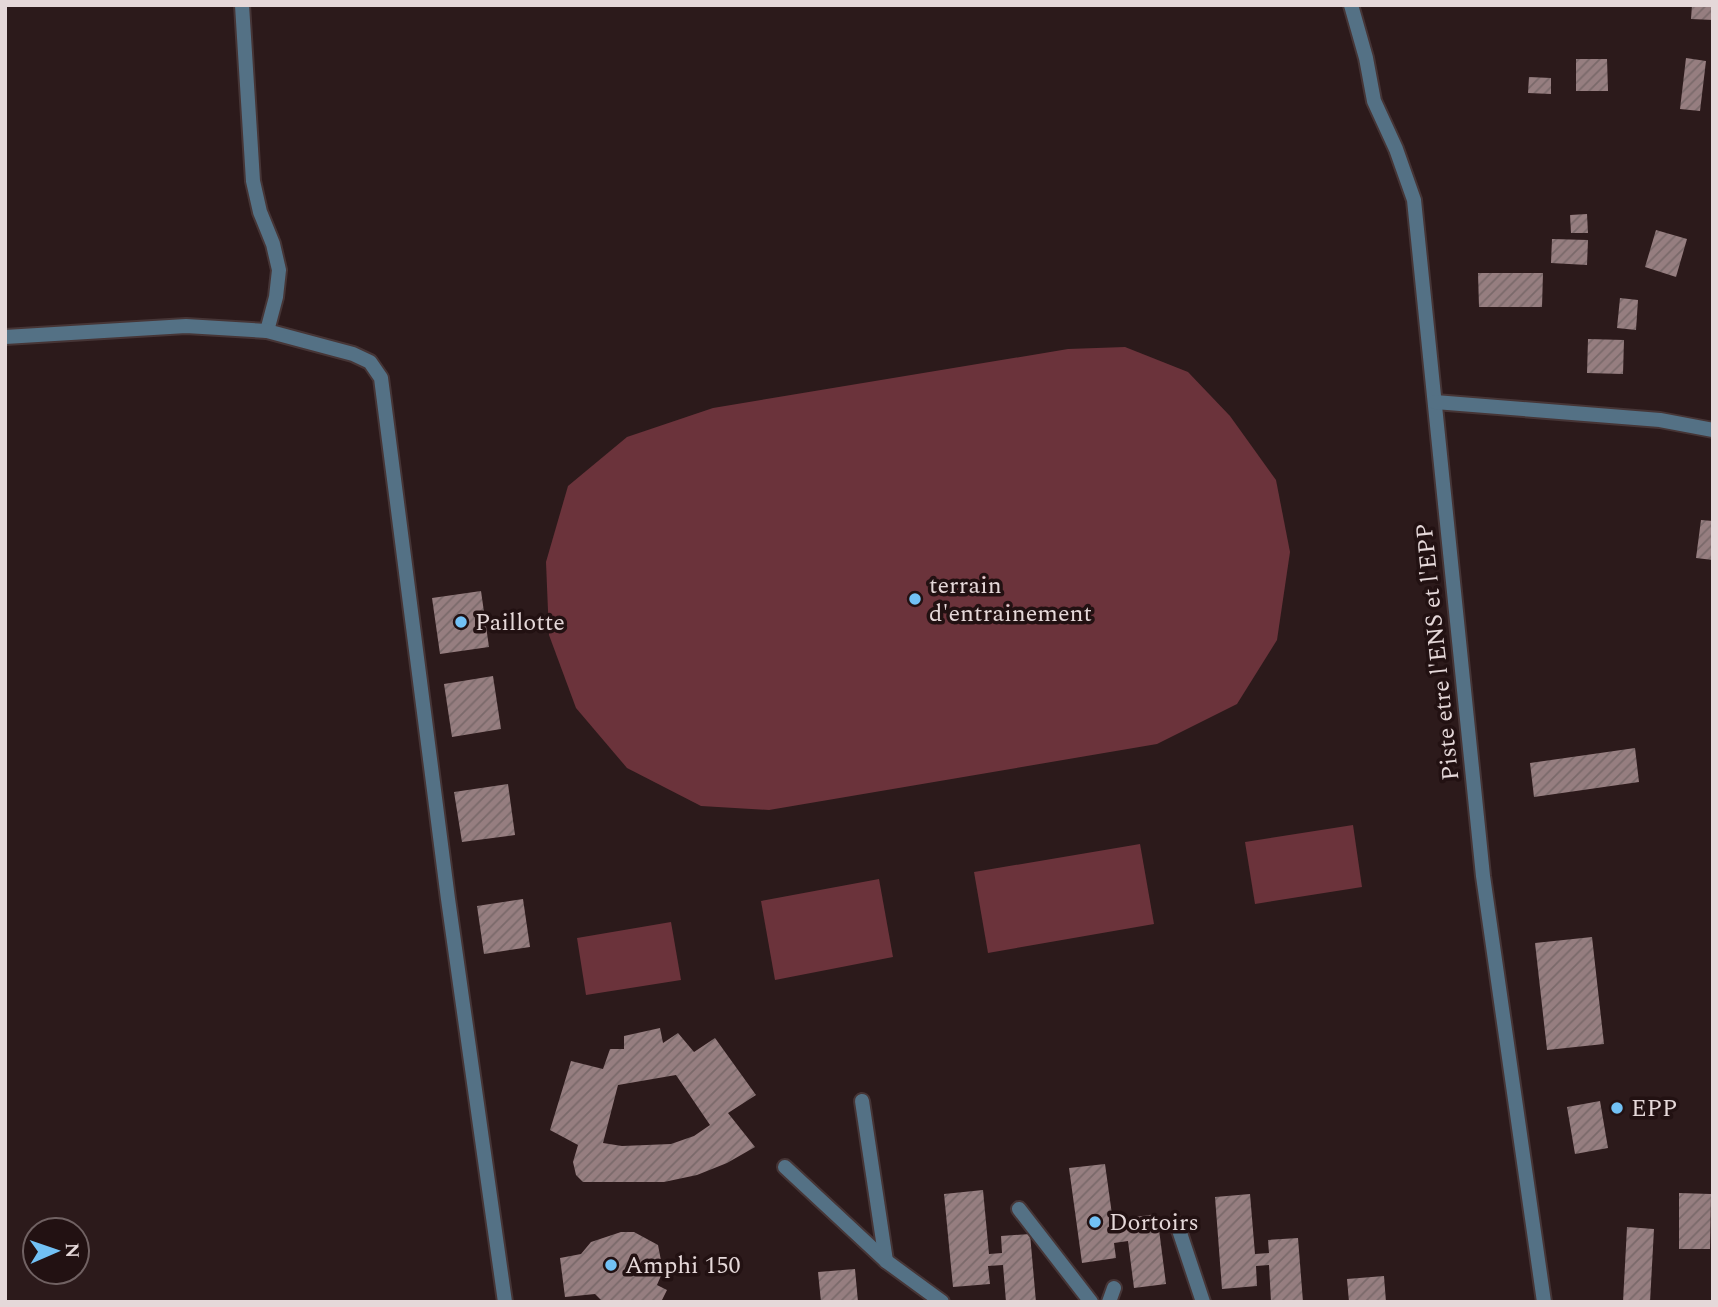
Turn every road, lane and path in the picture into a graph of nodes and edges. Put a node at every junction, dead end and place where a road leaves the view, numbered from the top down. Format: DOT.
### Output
graph roads {
  1 [pos="242,5"];
  2 [pos="1351,5"];
  3 [pos="267,331"];
  4 [pos="5,337"];
  5 [pos="1435,402"];
  6 [pos="1713,430"];
  7 [pos="862,1101"];
  8 [pos="785,1167"];
  9 [pos="1018,1209"];
  10 [pos="1177,1224"];
  11 [pos="886,1261"];
  12 [pos="505,1302"];
  13 [pos="942,1302"];
  14 [pos="1091,1302"];
  15 [pos="1203,1302"];
  16 [pos="1544,1302"];
  1 -- 3 [label="street"];
  2 -- 5 [label="street, Piste etre l'ENS et l'EPP"];
  3 -- 4 [label="street"];
  3 -- 12 [label="street"];
  5 -- 6 [label="street"];
  5 -- 16 [label="street, Piste etre l'ENS et l'EPP"];
  7 -- 11 [label="street"];
  8 -- 11 [label="street"];
  9 -- 14 [label="street"];
  10 -- 15 [label="street"];
  11 -- 13 [label="street"];
}
